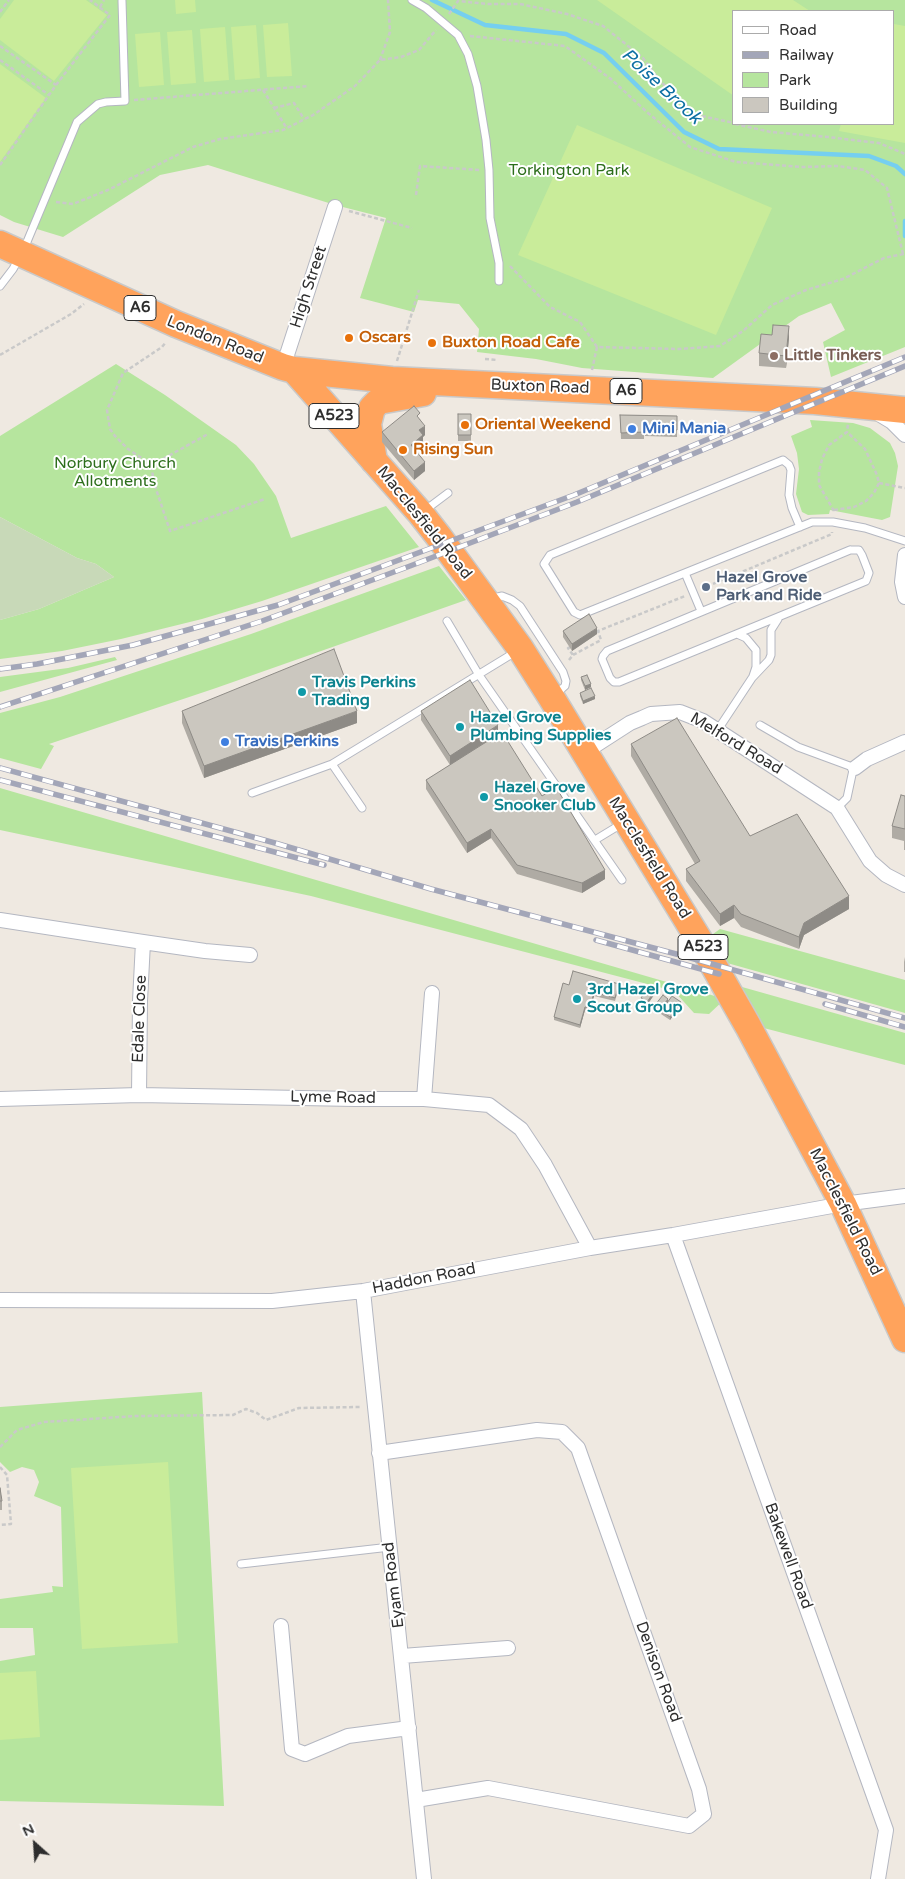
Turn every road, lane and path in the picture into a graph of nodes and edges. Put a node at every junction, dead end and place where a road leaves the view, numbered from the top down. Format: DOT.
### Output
graph roads {
  1 [pos="9,0"];
  2 [pos="90,0"];
  3 [pos="104,0"];
  4 [pos="388,0"];
  5 [pos="412,0"];
  6 [pos="458,1"];
  7 [pos="122,2"];
  8 [pos="100,7"];
  9 [pos="0,12"];
  10 [pos="443,22"];
  11 [pos="458,35"];
  12 [pos="0,46"];
  13 [pos="0,60"];
  14 [pos="380,60"];
  15 [pos="56,85"];
  16 [pos="309,86"];
  17 [pos="263,90"];
  18 [pos="49,95"];
  19 [pos="125,101"];
  20 [pos="274,108"];
  21 [pos="304,119"];
  22 [pos="732,124"];
  23 [pos="739,125"];
  24 [pos="286,127"];
  25 [pos="905,154"];
  26 [pos="0,165"];
  27 [pos="489,170"];
  28 [pos="416,195"];
  29 [pos="44,201"];
  30 [pos="335,208"];
  31 [pos="412,228"];
  32 [pos="494,242"];
  33 [pos="11,249"];
  34 [pos="904,253"];
  35 [pos="499,281"];
  36 [pos="0,286"];
  37 [pos="419,290"];
  38 [pos="101,291"];
  39 [pos="176,324"];
  40 [pos="0,355"];
  41 [pos="485,359"];
  42 [pos="496,360"];
  43 [pos="288,369"];
  44 [pos="392,380"];
  45 [pos="465,385"];
  46 [pos="866,406"];
  47 [pos="905,410"];
  48 [pos="847,432"];
  49 [pos="208,434"];
  50 [pos="905,435"];
  51 [pos="374,462"];
  52 [pos="152,465"];
  53 [pos="879,483"];
  54 [pos="905,488"];
  55 [pos="448,493"];
  56 [pos="265,499"];
  57 [pos="834,510"];
  58 [pos="421,514"];
  59 [pos="800,527"];
  60 [pos="905,541"];
  61 [pos="905,555"];
  62 [pos="685,573"];
  63 [pos="905,597"];
  64 [pos="486,600"];
  65 [pos="701,612"];
  66 [pos="779,617"];
  67 [pos="447,621"];
  68 [pos="737,634"];
  69 [pos="570,647"];
  70 [pos="520,648"];
  71 [pos="573,655"];
  72 [pos="480,674"];
  73 [pos="752,678"];
  74 [pos="551,697"];
  75 [pos="760,725"];
  76 [pos="717,731"];
  77 [pos="905,742"];
  78 [pos="585,752"];
  79 [pos="332,764"];
  80 [pos="855,768"];
  81 [pos="252,793"];
  82 [pos="362,808"];
  83 [pos="837,808"];
  84 [pos="625,821"];
  85 [pos="595,840"];
  86 [pos="622,880"];
  87 [pos="905,886"];
  88 [pos="0,920"];
  89 [pos="143,942"];
  90 [pos="250,955"];
  91 [pos="432,993"];
  92 [pos="138,1095"];
  93 [pos="0,1099"];
  94 [pos="424,1099"];
  95 [pos="905,1196"];
  96 [pos="844,1204"];
  97 [pos="673,1235"];
  98 [pos="590,1248"];
  99 [pos="363,1291"];
  100 [pos="0,1300"];
  101 [pos="905,1339"];
  102 [pos="374,1407"];
  103 [pos="0,1447"];
  104 [pos="379,1453"];
  105 [pos="0,1468"];
  106 [pos="0,1525"];
  107 [pos="390,1547"];
  108 [pos="241,1564"];
  109 [pos="281,1626"];
  110 [pos="508,1648"];
  111 [pos="402,1656"];
  112 [pos="409,1728"];
  113 [pos="416,1800"];
  114 [pos="424,1879"];
  115 [pos="878,1879"];
  1 -- 9 [label="path"];
  2 -- 8 [label="path"];
  3 -- 8 [label="path"];
  4 -- 14 [label="path"];
  5 -- 10 [label="lane"];
  6 -- 10 [label="path"];
  6 -- 22 [label="path"];
  7 -- 19 [label="lane"];
  8 -- 15 [label="path"];
  10 -- 11 [label="lane"];
  10 -- 14 [label="path"];
  11 -- 27 [label="lane"];
  11 -- 34 [label="path"];
  12 -- 15 [label="path"];
  13 -- 18 [label="path"];
  14 -- 21 [label="path"];
  15 -- 18 [label="path"];
  16 -- 17 [label="path"];
  17 -- 19 [label="path"];
  17 -- 20 [label="path"];
  18 -- 26 [label="path"];
  19 -- 29 [label="lane"];
  20 -- 21 [label="path"];
  20 -- 24 [label="path"];
  21 -- 24 [label="path"];
  23 -- 25 [label="path"];
  24 -- 29 [label="path"];
  27 -- 28 [label="path"];
  27 -- 32 [label="lane"];
  29 -- 33 [label="lane"];
  30 -- 31 [label="path"];
  30 -- 43 [label="street, High Street"];
  32 -- 34 [label="path"];
  32 -- 35 [label="lane"];
  33 -- 36 [label="lane"];
  33 -- 38 [label="highway, London Road / A6"];
  37 -- 44 [label="path"];
  38 -- 39 [label="highway, London Road / A6"];
  38 -- 40 [label="path"];
  39 -- 43 [label="highway, London Road / A6"];
  39 -- 52 [label="path"];
  41 -- 42 [label="path"];
  43 -- 44 [label="highway, Buxton Road / A6"];
  43 -- 51 [label="highway, Macclesfield Road / A523"];
  44 -- 45 [label="highway, Buxton Road / A6"];
  45 -- 46 [label="highway, Buxton Road / A6"];
  45 -- 51 [label="highway"];
  46 -- 47 [label="highway, Buxton Road / A6"];
  46 -- 50 [label="street"];
  48 -- 53 [label="path"];
  49 -- 52 [label="path"];
  51 -- 58 [label="highway, Macclesfield Road / A523"];
  52 -- 56 [label="path"];
  53 -- 54 [label="path"];
  53 -- 57 [label="path"];
  55 -- 58 [label="lane"];
  58 -- 64 [label="highway, Macclesfield Road / A523"];
  59 -- 60 [label="lane"];
  59 -- 62 [label="lane"];
  59 -- 62 [label="lane"];
  61 -- 63 [label="street"];
  62 -- 65 [label="lane"];
  64 -- 70 [label="highway, Macclesfield Road / A523"];
  64 -- 74 [label="lane"];
  65 -- 66 [label="lane"];
  65 -- 68 [label="lane"];
  66 -- 68 [label="lane"];
  66 -- 73 [label="lane"];
  67 -- 72 [label="lane"];
  68 -- 73 [label="lane"];
  69 -- 71 [label="path"];
  70 -- 72 [label="lane"];
  70 -- 74 [label="highway, Macclesfield Road / A523"];
  72 -- 79 [label="lane"];
  72 -- 85 [label="lane"];
  73 -- 76 [label="lane"];
  74 -- 78 [label="highway, Macclesfield Road / A523"];
  75 -- 80 [label="lane"];
  76 -- 78 [label="street, Melford Road"];
  76 -- 83 [label="street, Melford Road"];
  77 -- 80 [label="street"];
  78 -- 84 [label="highway, Macclesfield Road / A523"];
  79 -- 81 [label="lane"];
  79 -- 82 [label="lane"];
  80 -- 83 [label="lane"];
  83 -- 87 [label="street, Melford Road"];
  84 -- 85 [label="lane"];
  84 -- 96 [label="highway, Macclesfield Road / A523"];
  85 -- 86 [label="lane"];
  88 -- 89 [label="street"];
  89 -- 90 [label="street"];
  89 -- 92 [label="street, Edale Close"];
  91 -- 94 [label="street"];
  92 -- 93 [label="street, Lyme Road"];
  92 -- 94 [label="street, Lyme Road"];
  94 -- 98 [label="street, Lyme Road"];
  95 -- 96 [label="street, Haddon Road"];
  96 -- 97 [label="street, Haddon Road"];
  96 -- 101 [label="highway, Macclesfield Road / A523"];
  97 -- 98 [label="street, Haddon Road"];
  97 -- 115 [label="street, Bakewell Road"];
  98 -- 99 [label="street, Haddon Road"];
  99 -- 100 [label="street, Haddon Road"];
  99 -- 102 [label="street, Eyam Road"];
  102 -- 103 [label="path"];
  102 -- 104 [label="street, Eyam Road"];
  104 -- 107 [label="street, Eyam Road"];
  104 -- 113 [label="street, Denison Road"];
  105 -- 106 [label="path"];
  107 -- 108 [label="lane"];
  107 -- 111 [label="street, Eyam Road"];
  109 -- 112 [label="street"];
  110 -- 111 [label="street"];
  111 -- 112 [label="street, Eyam Road"];
  112 -- 113 [label="street, Eyam Road"];
  113 -- 114 [label="street, Eyam Road"];
}
